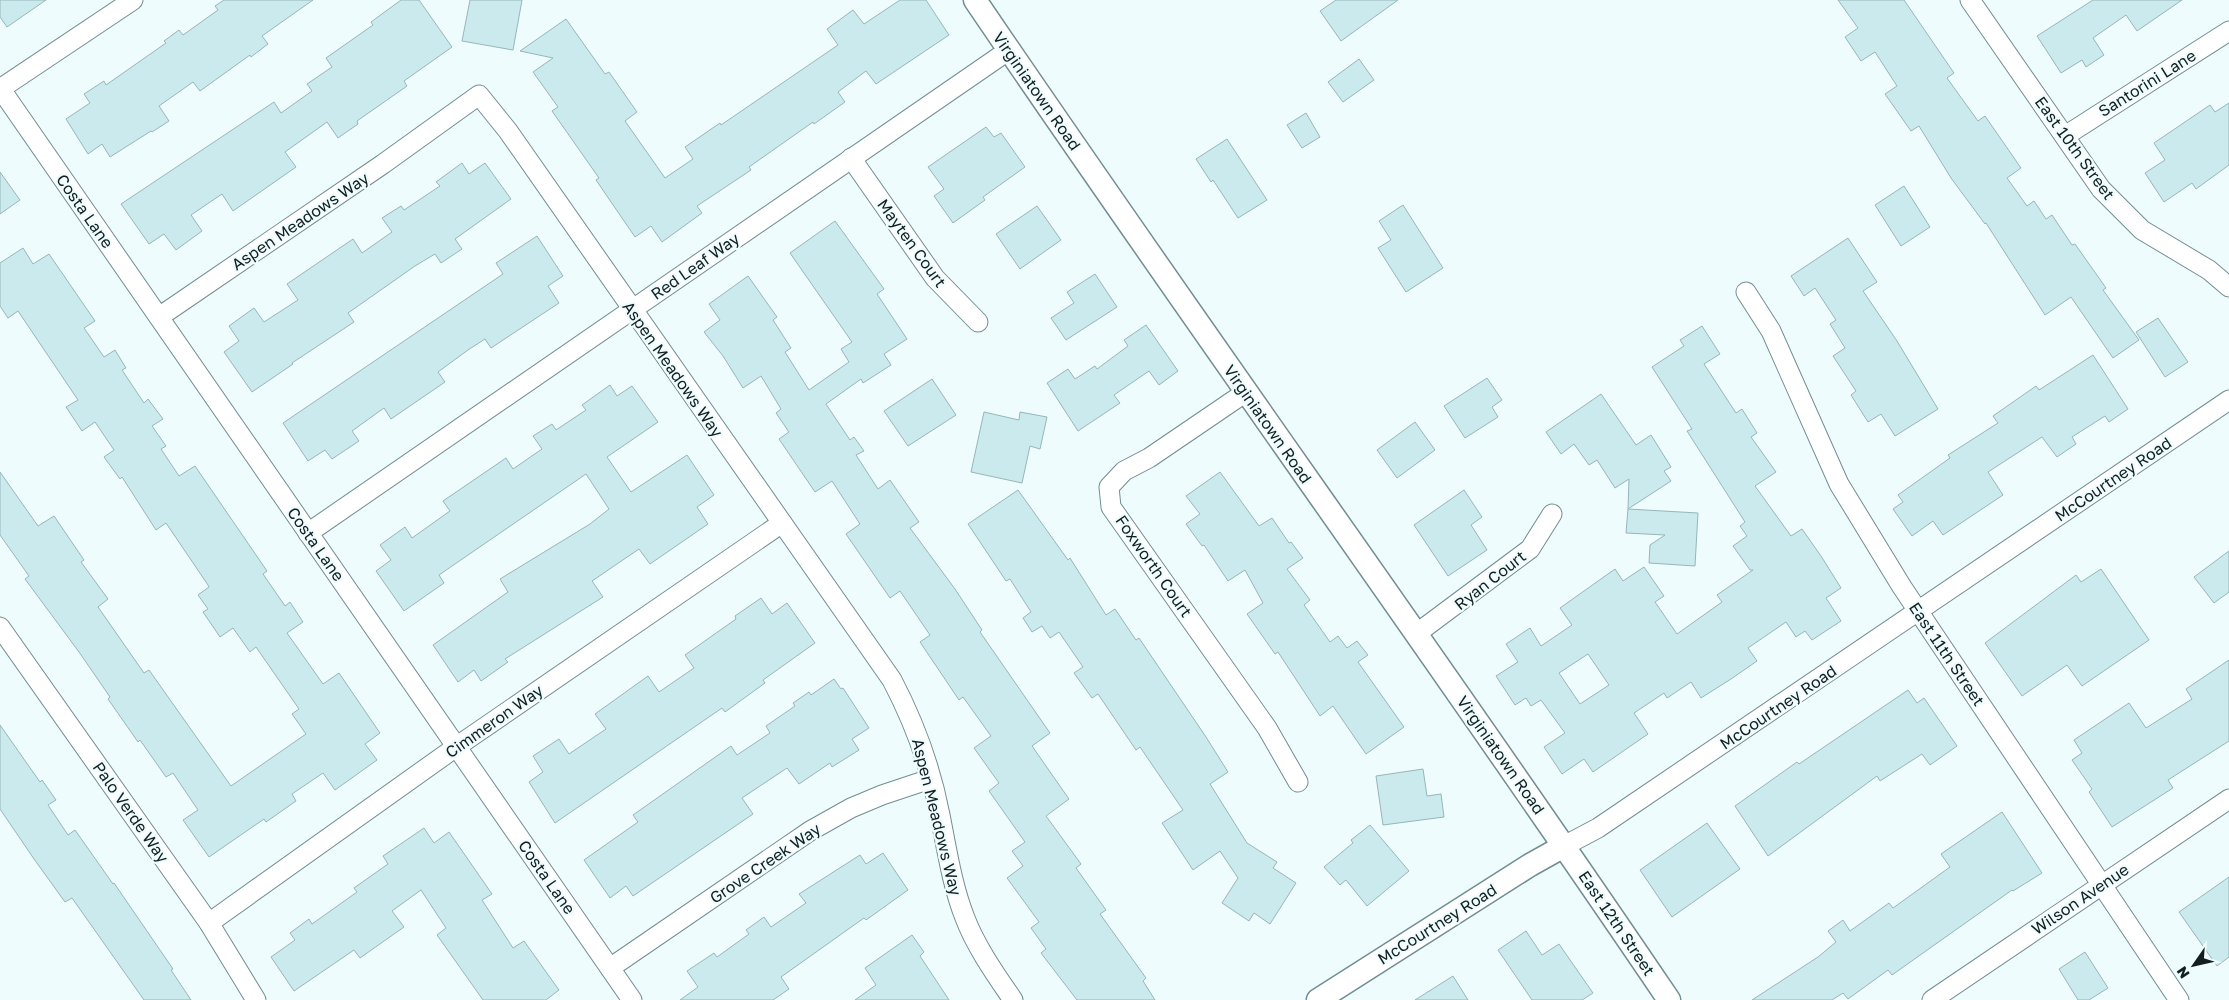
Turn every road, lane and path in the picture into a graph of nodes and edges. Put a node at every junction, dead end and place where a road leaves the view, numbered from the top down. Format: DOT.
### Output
graph roads {
  1 [pos="133,0"];
  2 [pos="974,0"];
  3 [pos="1970,0"];
  4 [pos="2229,31"];
  5 [pos="1009,50"];
  6 [pos="0,89"];
  7 [pos="2065,136"];
  8 [pos="852,158"];
  9 [pos="2229,287"];
  10 [pos="1746,292"];
  11 [pos="631,310"];
  12 [pos="159,317"];
  13 [pos="978,322"];
  14 [pos="1246,392"];
  15 [pos="2229,400"];
  16 [pos="1552,514"];
  17 [pos="782,524"];
  18 [pos="308,533"];
  19 [pos="1919,611"];
  20 [pos="0,627"];
  21 [pos="1416,634"];
  22 [pos="456,747"];
  23 [pos="930,779"];
  24 [pos="1298,782"];
  25 [pos="2229,799"];
  26 [pos="1564,846"];
  27 [pos="2101,885"];
  28 [pos="209,923"];
  29 [pos="610,968"];
  30 [pos="1329,997"];
  31 [pos="256,1000"];
  32 [pos="632,1000"];
  33 [pos="1013,1000"];
  34 [pos="1669,1000"];
  35 [pos="1932,1000"];
  36 [pos="2179,1000"];
  1 -- 6 [label="street"];
  2 -- 5 [label="street, Virginiatown Road"];
  3 -- 7 [label="street, East 10th Street"];
  4 -- 7 [label="street, Santorini Lane"];
  5 -- 8 [label="street, Red Leaf Way"];
  5 -- 14 [label="street, Virginiatown Road"];
  6 -- 12 [label="street, Costa Lane"];
  7 -- 9 [label="street, East 10th Street"];
  8 -- 11 [label="street, Red Leaf Way"];
  8 -- 13 [label="street, Mayten Court"];
  10 -- 19 [label="street, East 11th Street"];
  11 -- 12 [label="street, Aspen Meadows Way"];
  11 -- 17 [label="street, Aspen Meadows Way"];
  11 -- 18 [label="street, Red Leaf Way"];
  12 -- 18 [label="street, Costa Lane"];
  14 -- 21 [label="street, Virginiatown Road"];
  14 -- 24 [label="street, Foxworth Court"];
  15 -- 19 [label="street, McCourtney Road"];
  16 -- 21 [label="street, Ryan Court"];
  17 -- 22 [label="street, Cimmeron Way"];
  17 -- 23 [label="street, Aspen Meadows Way"];
  18 -- 22 [label="street, Costa Lane"];
  19 -- 26 [label="street, McCourtney Road"];
  19 -- 27 [label="street, East 11th Street"];
  20 -- 28 [label="street, Palo Verde Way"];
  21 -- 26 [label="street, Virginiatown Road"];
  22 -- 28 [label="street, Cimmeron Way"];
  22 -- 29 [label="street, Costa Lane"];
  23 -- 29 [label="street, Grove Creek Way"];
  23 -- 33 [label="street, Aspen Meadows Way"];
  25 -- 27 [label="street, Wilson Avenue"];
  26 -- 30 [label="street, McCourtney Road"];
  26 -- 34 [label="street, East 12th Street"];
  27 -- 35 [label="street, Wilson Avenue"];
  27 -- 36 [label="street, East 11th Street"];
  28 -- 31 [label="street, Palo Verde Way"];
  29 -- 32 [label="street, Costa Lane"];
}
